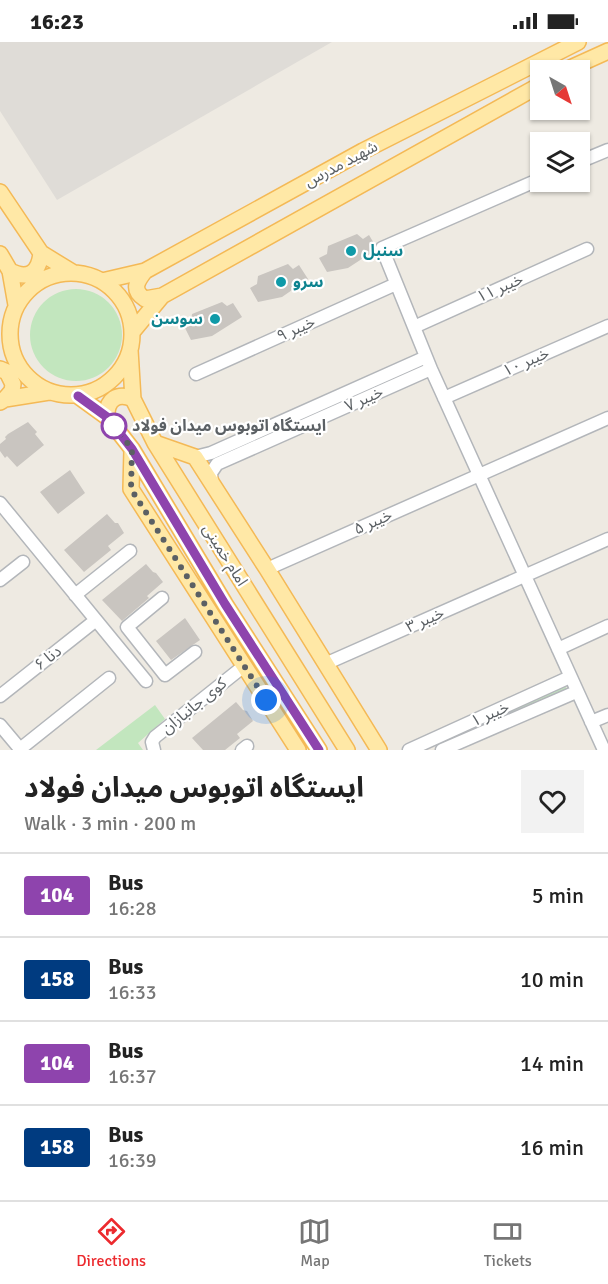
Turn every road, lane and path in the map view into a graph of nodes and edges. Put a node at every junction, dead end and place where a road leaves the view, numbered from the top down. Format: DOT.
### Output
graph roads {
  1 [pos="578,42"];
  2 [pos="608,51"];
  3 [pos="588,60"];
  4 [pos="530,91"];
  5 [pos="608,150"];
  6 [pos="590,157"];
  7 [pos="530,183"];
  8 [pos="0,192"];
  9 [pos="587,249"];
  10 [pos="41,253"];
  11 [pos="0,254"];
  12 [pos="10,271"];
  13 [pos="145,271"];
  14 [pos="72,272"];
  15 [pos="102,281"];
  16 [pos="396,284"];
  17 [pos="162,296"];
  18 [pos="16,305"];
  19 [pos="608,326"];
  20 [pos="414,327"];
  21 [pos="132,331"];
  22 [pos="5,348"];
  23 [pos="130,350"];
  24 [pos="429,363"];
  25 [pos="0,369"];
  26 [pos="196,374"];
  27 [pos="49,392"];
  28 [pos="78,396"];
  29 [pos="444,398"];
  30 [pos="134,399"];
  31 [pos="3,400"];
  32 [pos="107,417"];
  33 [pos="608,418"];
  34 [pos="155,442"];
  35 [pos="132,449"];
  36 [pos="195,457"];
  37 [pos="214,458"];
  38 [pos="479,474"];
  39 [pos="212,484"];
  40 [pos="0,503"];
  41 [pos="608,539"];
  42 [pos="130,551"];
  43 [pos="23,562"];
  44 [pos="267,569"];
  45 [pos="524,577"];
  46 [pos="0,580"];
  47 [pos="75,595"];
  48 [pos="162,598"];
  49 [pos="96,620"];
  50 [pos="608,626"];
  51 [pos="558,649"];
  52 [pos="195,652"];
  53 [pos="149,655"];
  54 [pos="325,664"];
  55 [pos="244,666"];
  56 [pos="134,667"];
  57 [pos="570,677"];
  58 [pos="109,678"];
  59 [pos="146,681"];
  60 [pos="576,692"];
  61 [pos="0,696"];
  62 [pos="608,715"];
  63 [pos="485,716"];
  64 [pos="591,722"];
  65 [pos="0,725"];
  66 [pos="491,728"];
  67 [pos="17,748"];
  68 [pos="154,750"];
  69 [pos="298,750"];
  70 [pos="319,750"];
  71 [pos="347,750"];
  72 [pos="379,750"];
  73 [pos="409,750"];
  74 [pos="442,750"];
  75 [pos="603,750"];
  1 -- 13 [label="main road, شهید مدرس"];
  2 -- 3 [label="main road"];
  4 -- 17 [label="main road, شهید مدرس"];
  5 -- 6 [label="street"];
  7 -- 16 [label="street"];
  8 -- 10 [label="main road"];
  9 -- 20 [label="street, خیبر ۱۱"];
  10 -- 12 [label="main road"];
  10 -- 14 [label="main road"];
  11 -- 12 [label="main road"];
  12 -- 18 [label="main road"];
  13 -- 15 [label="main road, شهید مدرس"];
  13 -- 17 [label="main road"];
  14 -- 15 [label="main road"];
  14 -- 18 [label="main road"];
  15 -- 21 [label="main road"];
  16 -- 20 [label="street"];
  16 -- 26 [label="street, خیبر ۹"];
  17 -- 21 [label="main road, شهید مدرس"];
  18 -- 22 [label="main road"];
  19 -- 29 [label="street, خیبر ۱۰"];
  20 -- 24 [label="street"];
  21 -- 23 [label="main road"];
  22 -- 27 [label="main road"];
  23 -- 28 [label="main road"];
  23 -- 30 [label="main road, امام خمینی"];
  24 -- 29 [label="street"];
  24 -- 37 [label="street, خیبر ۷"];
  25 -- 31 [label="main road"];
  27 -- 28 [label="main road"];
  27 -- 31 [label="main road"];
  28 -- 32 [label="main road, امام خمینی"];
  29 -- 38 [label="street"];
  30 -- 32 [label="main road"];
  30 -- 34 [label="main road, امام خمینی"];
  32 -- 35 [label="main road, امام خمینی"];
  33 -- 38 [label="street, خیبر ۵"];
  34 -- 36 [label="main road"];
  34 -- 71 [label="main road, امام خمینی"];
  35 -- 55 [label="main road"];
  35 -- 70 [label="main road, امام خمینی"];
  36 -- 37 [label="street, خیبر ۷"];
  36 -- 39 [label="main road"];
  37 -- 39 [label="street"];
  38 -- 44 [label="street, خیبر ۵"];
  38 -- 45 [label="street"];
  39 -- 44 [label="main road"];
  40 -- 47 [label="street"];
  41 -- 45 [label="street, خیبر ۳"];
  42 -- 47 [label="street"];
  43 -- 46 [label="street"];
  44 -- 54 [label="main road"];
  45 -- 51 [label="street"];
  45 -- 54 [label="street, خیبر ۳"];
  47 -- 49 [label="street"];
  48 -- 53 [label="street"];
  49 -- 56 [label="street"];
  49 -- 61 [label="street, دنا ۶"];
  50 -- 51 [label="street"];
  51 -- 57 [label="street"];
  52 -- 53 [label="street"];
  53 -- 56 [label="street"];
  54 -- 72 [label="main road"];
  55 -- 68 [label="street, کوی جانبازان"];
  55 -- 69 [label="main road"];
  56 -- 59 [label="street"];
  57 -- 60 [label="street"];
  57 -- 63 [label="street, خیبر ۱"];
  58 -- 67 [label="street"];
  60 -- 64 [label="street"];
  60 -- 66 [label="street, خیبر ۱"];
  62 -- 64 [label="street"];
  63 -- 66 [label="street"];
  63 -- 73 [label="street, خیبر ۱"];
  64 -- 75 [label="street"];
  65 -- 67 [label="street"];
  66 -- 74 [label="street, خیبر ۱"];
}
